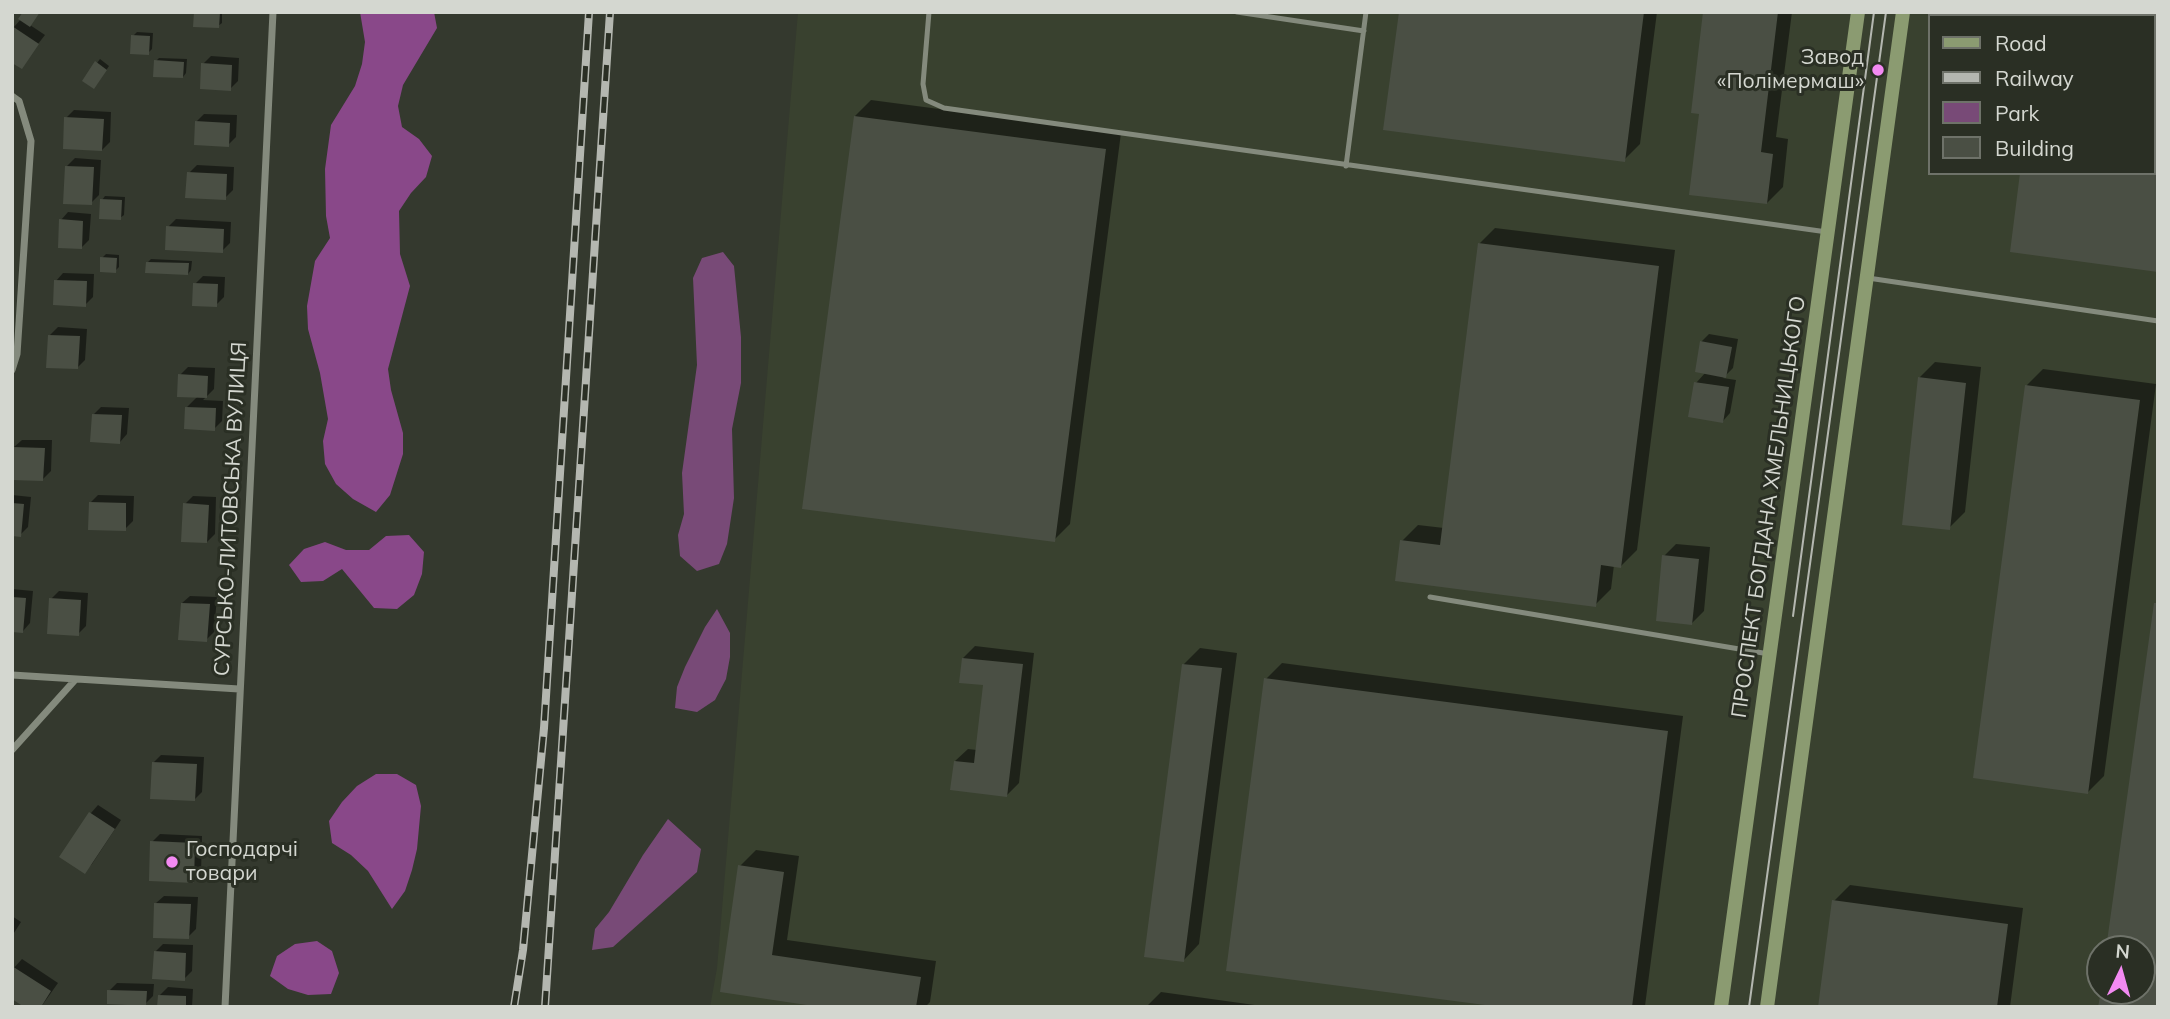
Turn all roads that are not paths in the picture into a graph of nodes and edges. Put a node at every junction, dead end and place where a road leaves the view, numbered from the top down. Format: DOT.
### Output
graph roads {
  1 [pos="273,12"];
  2 [pos="929,12"];
  3 [pos="1237,12"];
  4 [pos="1366,12"];
  5 [pos="1858,12"];
  6 [pos="1903,12"];
  7 [pos="1364,31"];
  8 [pos="12,96"];
  9 [pos="1346,166"];
  10 [pos="1828,232"];
  11 [pos="1868,278"];
  12 [pos="2158,321"];
  13 [pos="12,370"];
  14 [pos="1430,597"];
  15 [pos="1770,654"];
  16 [pos="12,675"];
  17 [pos="75,680"];
  18 [pos="239,689"];
  19 [pos="12,750"];
  20 [pos="225,1007"];
  21 [pos="1721,1007"];
  22 [pos="1767,1007"];
  1 -- 18 [label="street, СУРСЬКО-ЛИТОВСЬКА ВУЛИЦЯ"];
  2 -- 9 [label="lane"];
  3 -- 7 [label="lane"];
  4 -- 7 [label="lane"];
  5 -- 10 [label="main road, ПРОСПЕКТ БОГДАНА ХМЕЛЬНИЦЬКОГО"];
  6 -- 11 [label="main road"];
  7 -- 9 [label="lane"];
  8 -- 13 [label="street"];
  9 -- 10 [label="lane"];
  10 -- 15 [label="main road, ПРОСПЕКТ БОГДАНА ХМЕЛЬНИЦЬКОГО"];
  11 -- 12 [label="lane"];
  11 -- 22 [label="main road"];
  14 -- 15 [label="lane"];
  15 -- 21 [label="main road, ПРОСПЕКТ БОГДАНА ХМЕЛЬНИЦЬКОГО"];
  16 -- 17 [label="street"];
  17 -- 18 [label="street"];
  17 -- 19 [label="street"];
  18 -- 20 [label="street, СУРСЬКО-ЛИТОВСЬКА ВУЛИЦЯ"];
}
